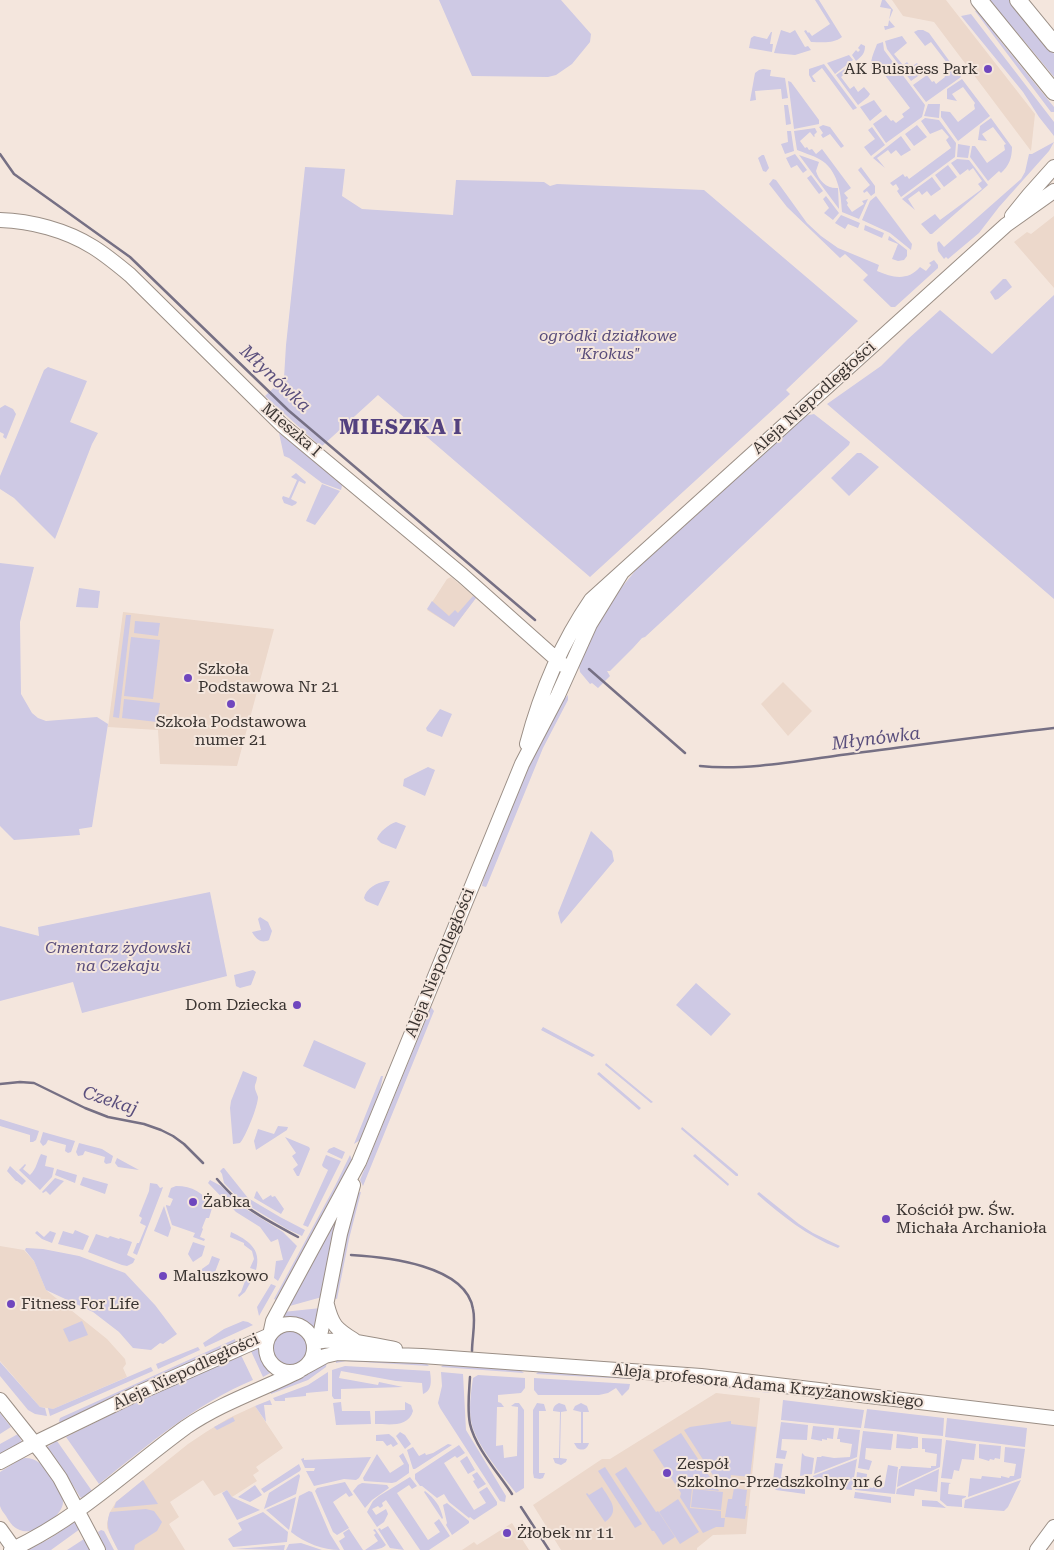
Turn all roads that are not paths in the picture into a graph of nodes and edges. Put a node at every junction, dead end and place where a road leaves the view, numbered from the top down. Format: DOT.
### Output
graph roads {
  1 [pos="979,0"];
  2 [pos="1018,0"];
  3 [pos="1054,44"];
  4 [pos="1054,92"];
  5 [pos="1054,167"];
  6 [pos="1054,190"];
  7 [pos="0,220"];
  8 [pos="1006,225"];
  9 [pos="622,572"];
  10 [pos="556,659"];
  11 [pos="569,670"];
  12 [pos="522,764"];
  13 [pos="359,1162"];
  14 [pos="326,1303"];
  15 [pos="270,1335"];
  16 [pos="354,1340"];
  17 [pos="314,1342"];
  18 [pos="422,1356"];
  19 [pos="302,1369"];
  20 [pos="0,1400"];
  21 [pos="1054,1418"];
  22 [pos="35,1443"];
  23 [pos="0,1462"];
  24 [pos="78,1510"];
  25 [pos="1054,1527"];
  26 [pos="0,1529"];
  27 [pos="14,1550"];
  28 [pos="98,1550"];
  29 [pos="1037,1550"];
  1 -- 4 [label="main road"];
  2 -- 3 [label="main road"];
  5 -- 8 [label="street, Aleja Niepodległości"];
  6 -- 8 [label="street, Aleja Niepodległości"];
  7 -- 10 [label="street, Mieszka I"];
  8 -- 9 [label="street, Aleja Niepodległości"];
  9 -- 10 [label="street, Aleja Niepodległości"];
  9 -- 11 [label="street, Aleja Niepodległości"];
  10 -- 11 [label="street, Mieszka I"];
  10 -- 12 [label="street, Aleja Niepodległości"];
  11 -- 12 [label="street, Aleja Niepodległości"];
  12 -- 13 [label="street, Aleja Niepodległości"];
  13 -- 14 [label="street, Aleja Niepodległości"];
  13 -- 15 [label="street, Aleja Niepodległości"];
  14 -- 16 [label="street"];
  14 -- 17 [label="street, Aleja Niepodległości"];
  15 -- 17 [label="street"];
  15 -- 19 [label="street"];
  15 -- 22 [label="street, Aleja Niepodległości"];
  16 -- 17 [label="street, Aleja profesora Adama Krzyżanowskiego"];
  16 -- 18 [label="street, Aleja profesora Adama Krzyżanowskiego"];
  17 -- 19 [label="street"];
  18 -- 19 [label="street, Aleja profesora Adama Krzyżanowskiego"];
  18 -- 21 [label="street, Aleja profesora Adama Krzyżanowskiego"];
  19 -- 24 [label="street"];
  20 -- 22 [label="street"];
  22 -- 23 [label="street, Aleja Niepodległości"];
  22 -- 24 [label="street"];
  24 -- 27 [label="street"];
  24 -- 28 [label="street"];
  25 -- 29 [label="street"];
  26 -- 27 [label="street"];
}
